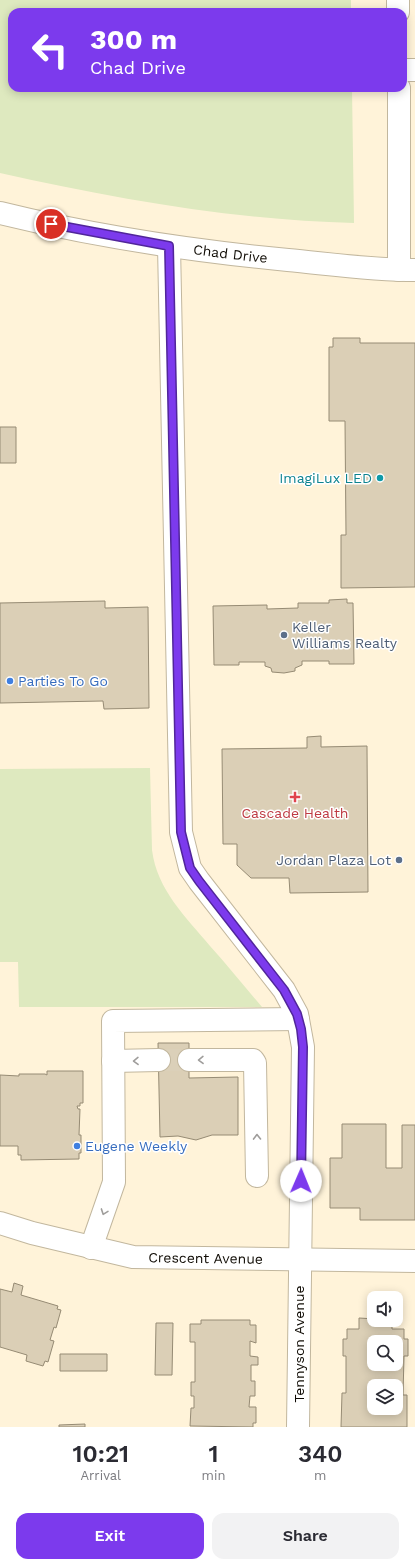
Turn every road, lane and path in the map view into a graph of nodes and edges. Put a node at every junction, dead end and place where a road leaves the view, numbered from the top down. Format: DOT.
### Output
graph roads {
  1 [pos="399,92"];
  2 [pos="407,190"];
  3 [pos="0,213"];
  4 [pos="169,246"];
  5 [pos="407,270"];
  6 [pos="298,1019"];
  7 [pos="159,1060"];
  8 [pos="189,1060"];
  9 [pos="113,1061"];
  10 [pos="257,1176"];
  11 [pos="0,1223"];
  12 [pos="91,1248"];
  13 [pos="299,1261"];
  14 [pos="415,1261"];
  15 [pos="298,1427"];
  1 -- 2 [label="street"];
  2 -- 5 [label="street"];
  3 -- 4 [label="street, Chad Drive"];
  4 -- 5 [label="street, Chad Drive"];
  4 -- 6 [label="street, Tennyson Avenue"];
  6 -- 9 [label="street"];
  6 -- 13 [label="street, Tennyson Avenue"];
  7 -- 9 [label="street, one-way"];
  10 -- 8 [label="street, one-way"];
  9 -- 12 [label="street, one-way"];
  11 -- 12 [label="street, Crescent Avenue"];
  12 -- 13 [label="street, Crescent Avenue"];
  13 -- 14 [label="street, Crescent Avenue"];
  13 -- 15 [label="street, Tennyson Avenue"];
}
